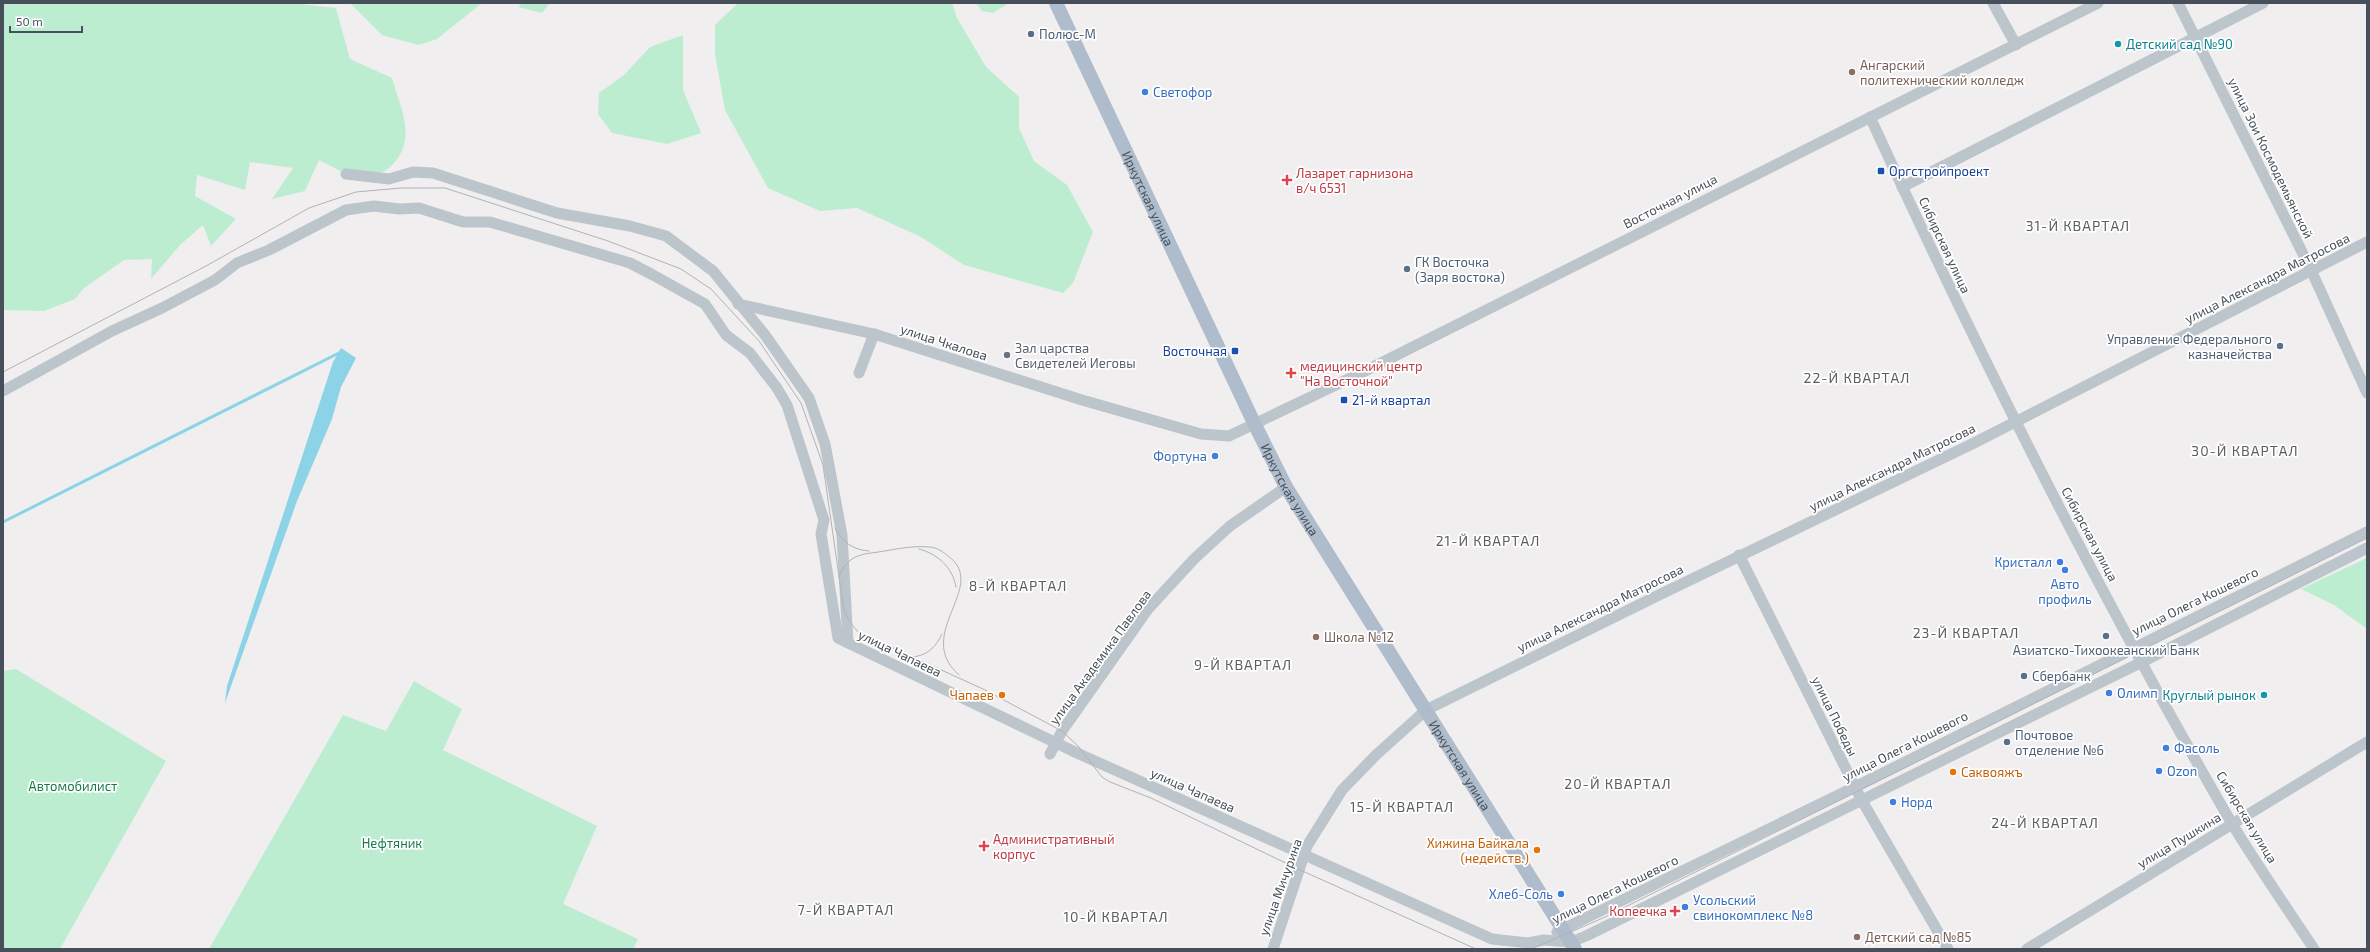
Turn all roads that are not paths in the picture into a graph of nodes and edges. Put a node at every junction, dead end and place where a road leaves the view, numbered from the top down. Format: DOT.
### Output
graph roads {
  1 [pos="1056,3"];
  2 [pos="1993,3"];
  3 [pos="2098,3"];
  4 [pos="2178,3"];
  5 [pos="2263,3"];
  6 [pos="2197,38"];
  7 [pos="2016,45"];
  8 [pos="1870,117"];
  9 [pos="346,174"];
  10 [pos="1902,186"];
  11 [pos="2367,242"];
  12 [pos="2310,270"];
  13 [pos="738,304"];
  14 [pos="874,334"];
  15 [pos="859,373"];
  16 [pos="3,391"];
  17 [pos="2367,393"];
  18 [pos="2016,422"];
  19 [pos="1254,423"];
  20 [pos="1286,487"];
  21 [pos="2367,532"];
  22 [pos="2367,548"];
  23 [pos="1739,555"];
  24 [pos="843,641"];
  25 [pos="2134,647"];
  26 [pos="2142,662"];
  27 [pos="1426,710"];
  28 [pos="2367,742"];
  29 [pos="1055,743"];
  30 [pos="1050,754"];
  31 [pos="1855,787"];
  32 [pos="1861,799"];
  33 [pos="2232,824"];
  34 [pos="1304,856"];
  35 [pos="1563,929"];
  36 [pos="1544,940"];
  37 [pos="1528,946"];
  38 [pos="1573,946"];
  39 [pos="1273,949"];
  40 [pos="1948,949"];
  41 [pos="2027,949"];
  42 [pos="2314,949"];
  1 -- 19 [label="main road, Иркутская улица"];
  2 -- 7 [label="street"];
  3 -- 7 [label="street, Восточная улица"];
  4 -- 6 [label="street, улица Зои Космодемьянской"];
  5 -- 6 [label="street"];
  6 -- 10 [label="street"];
  6 -- 12 [label="street, улица Зои Космодемьянской"];
  7 -- 8 [label="street, Восточная улица"];
  8 -- 10 [label="street, Сибирская улица"];
  8 -- 19 [label="street, Восточная улица"];
  9 -- 13 [label="street"];
  10 -- 18 [label="street, Сибирская улица"];
  11 -- 12 [label="street, улица Александра Матросова"];
  12 -- 17 [label="street, улица Зои Космодемьянской"];
  12 -- 18 [label="street, улица Александра Матросова"];
  13 -- 14 [label="street, улица Чкалова"];
  13 -- 24 [label="street"];
  14 -- 15 [label="street"];
  14 -- 19 [label="street, улица Чкалова"];
  16 -- 24 [label="street"];
  18 -- 23 [label="street, улица Александра Матросова"];
  18 -- 25 [label="street, Сибирская улица"];
  19 -- 20 [label="main road, Иркутская улица"];
  20 -- 27 [label="main road, Иркутская улица"];
  20 -- 29 [label="street, улица Академика Павлова"];
  21 -- 25 [label="street, улица Олега Кошевого"];
  22 -- 26 [label="street"];
  23 -- 27 [label="street, улица Александра Матросова"];
  23 -- 31 [label="street, улица Победы"];
  24 -- 29 [label="street, улица Чапаева"];
  25 -- 26 [label="street, Сибирская улица"];
  25 -- 31 [label="street, улица Олега Кошевого"];
  26 -- 32 [label="street"];
  26 -- 33 [label="street, Сибирская улица"];
  27 -- 34 [label="street, улица Мичурина"];
  27 -- 35 [label="main road, Иркутская улица"];
  28 -- 33 [label="street, улица Пушкина"];
  29 -- 30 [label="street, улица Академика Павлова"];
  29 -- 34 [label="street, улица Чапаева"];
  31 -- 32 [label="street, улица Победы"];
  31 -- 35 [label="street, улица Олега Кошевого"];
  32 -- 38 [label="street"];
  32 -- 40 [label="street, улица Победы"];
  33 -- 41 [label="street, улица Пушкина"];
  33 -- 42 [label="street, Сибирская улица"];
  34 -- 37 [label="street, улица Чапаева"];
  34 -- 39 [label="street, улица Мичурина"];
  35 -- 36 [label="street, улица Олега Кошевого"];
  35 -- 38 [label="main road, Иркутская улица"];
  36 -- 37 [label="street, улица Чапаева"];
  36 -- 38 [label="street, улица Олега Кошевого"];
}
